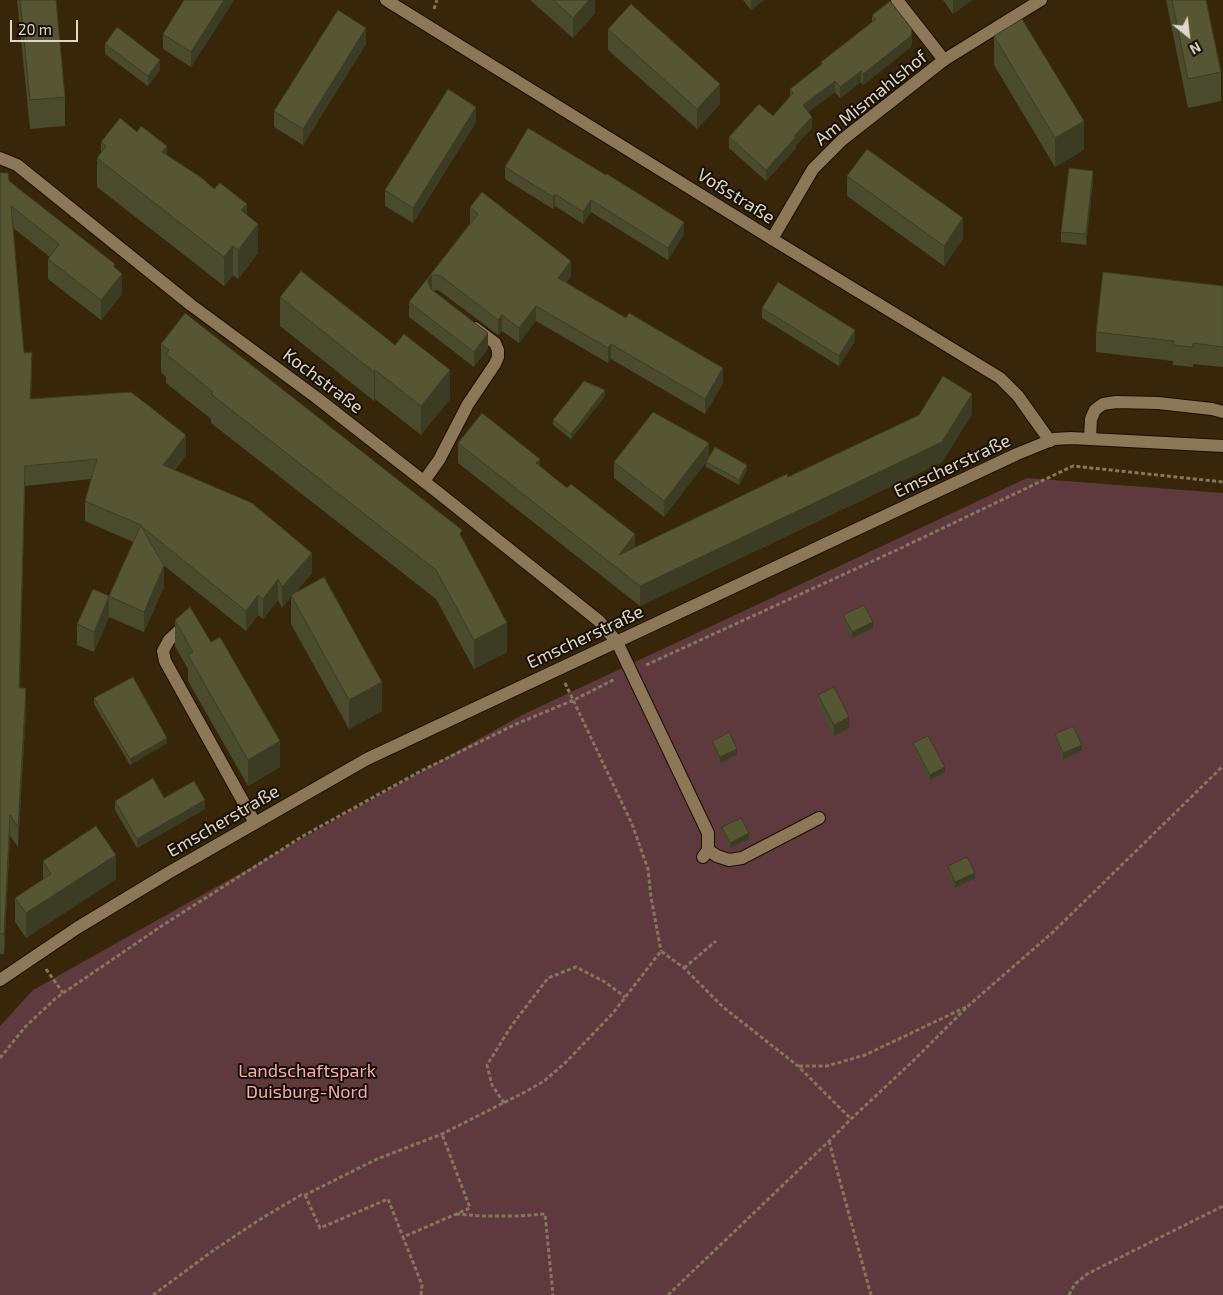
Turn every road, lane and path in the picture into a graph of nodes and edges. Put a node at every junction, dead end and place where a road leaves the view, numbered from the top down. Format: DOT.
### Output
graph roads {
  1 [pos="386,0"];
  2 [pos="897,0"];
  3 [pos="1041,0"];
  4 [pos="944,60"];
  5 [pos="0,158"];
  6 [pos="772,239"];
  7 [pos="466,321"];
  8 [pos="1223,412"];
  9 [pos="1090,438"];
  10 [pos="1050,441"];
  11 [pos="1223,446"];
  12 [pos="424,481"];
  13 [pos="1223,482"];
  14 [pos="192,619"];
  15 [pos="617,642"];
  16 [pos="558,669"];
  17 [pos="632,672"];
  18 [pos="574,700"];
  19 [pos="1223,766"];
  20 [pos="818,818"];
  21 [pos="255,823"];
  22 [pos="716,941"];
  23 [pos="661,951"];
  24 [pos="36,956"];
  25 [pos="684,968"];
  26 [pos="0,980"];
  27 [pos="63,993"];
  28 [pos="625,997"];
  29 [pos="968,1006"];
  30 [pos="0,1058"];
  31 [pos="798,1066"];
  32 [pos="504,1103"];
  33 [pos="851,1119"];
  34 [pos="442,1134"];
  35 [pos="829,1141"];
  36 [pos="305,1195"];
  37 [pos="1223,1206"];
  38 [pos="455,1214"];
  39 [pos="403,1237"];
  40 [pos="153,1295"];
  41 [pos="422,1295"];
  42 [pos="553,1295"];
  43 [pos="668,1295"];
  44 [pos="871,1295"];
  45 [pos="1069,1295"];
  1 -- 6 [label="street, Voßstraße"];
  2 -- 4 [label="street, Am Mismahlshof"];
  3 -- 4 [label="street, Am Mismahlshof"];
  4 -- 6 [label="street, Am Mismahlshof"];
  5 -- 12 [label="street, Kochstraße"];
  6 -- 10 [label="street, Voßstraße"];
  7 -- 12 [label="street"];
  8 -- 9 [label="street"];
  9 -- 10 [label="street, Emscherstraße"];
  9 -- 11 [label="street, Emscherstraße"];
  10 -- 15 [label="street, Emscherstraße"];
  12 -- 15 [label="street, Kochstraße"];
  13 -- 17 [label="path"];
  14 -- 21 [label="street"];
  15 -- 16 [label="street, Emscherstraße"];
  15 -- 17 [label="street, Kochstraße"];
  16 -- 18 [label="path"];
  16 -- 21 [label="street, Emscherstraße"];
  17 -- 18 [label="path"];
  17 -- 20 [label="street, Kochstraße"];
  18 -- 23 [label="path"];
  18 -- 27 [label="path"];
  19 -- 29 [label="path"];
  21 -- 24 [label="street, Emscherstraße"];
  22 -- 25 [label="path"];
  23 -- 25 [label="path"];
  23 -- 28 [label="path"];
  24 -- 26 [label="street, Emscherstraße"];
  24 -- 27 [label="path"];
  25 -- 31 [label="path"];
  27 -- 30 [label="path"];
  28 -- 32 [label="path"];
  28 -- 32 [label="path"];
  29 -- 31 [label="path"];
  29 -- 33 [label="path"];
  31 -- 33 [label="path"];
  32 -- 34 [label="path"];
  33 -- 35 [label="path"];
  34 -- 36 [label="path"];
  34 -- 38 [label="path"];
  35 -- 43 [label="path"];
  35 -- 44 [label="path"];
  36 -- 39 [label="path"];
  36 -- 40 [label="path"];
  37 -- 45 [label="path"];
  38 -- 39 [label="path"];
  38 -- 42 [label="path"];
  39 -- 41 [label="path"];
}
